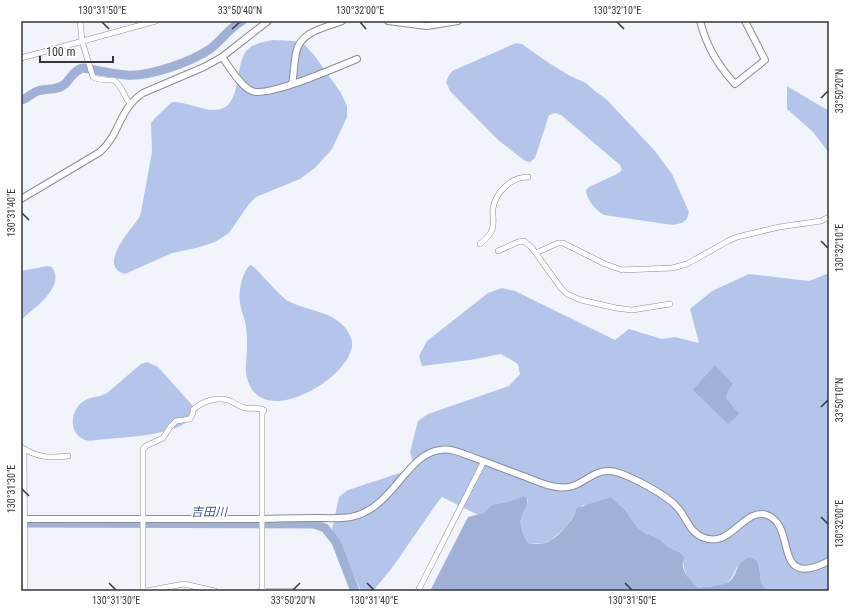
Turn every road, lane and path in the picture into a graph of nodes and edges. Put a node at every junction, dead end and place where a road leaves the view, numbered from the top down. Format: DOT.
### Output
graph roads {
  1 [pos="80,21"];
  2 [pos="156,21"];
  3 [pos="268,21"];
  4 [pos="342,21"];
  5 [pos="388,21"];
  6 [pos="458,21"];
  7 [pos="700,21"];
  8 [pos="745,21"];
  9 [pos="82,41"];
  10 [pos="222,57"];
  11 [pos="21,58"];
  12 [pos="357,59"];
  13 [pos="292,84"];
  14 [pos="130,104"];
  15 [pos="528,177"];
  16 [pos="21,199"];
  17 [pos="829,217"];
  18 [pos="480,244"];
  19 [pos="498,250"];
  20 [pos="536,252"];
  21 [pos="670,304"];
  22 [pos="23,449"];
  23 [pos="68,456"];
  24 [pos="484,461"];
  25 [pos="23,519"];
  26 [pos="143,519"];
  27 [pos="261,519"];
  28 [pos="829,562"];
  29 [pos="25,591"];
  30 [pos="144,591"];
  31 [pos="215,591"];
  32 [pos="261,591"];
  33 [pos="292,591"];
  34 [pos="418,591"];
  1 -- 9 [label="street"];
  2 -- 9 [label="street"];
  3 -- 10 [label="street"];
  4 -- 13 [label="street"];
  5 -- 6 [label="street"];
  7 -- 8 [label="street"];
  9 -- 11 [label="street"];
  9 -- 14 [label="street"];
  10 -- 13 [label="street"];
  10 -- 14 [label="street"];
  12 -- 13 [label="street"];
  14 -- 16 [label="street"];
  15 -- 18 [label="street"];
  17 -- 20 [label="street"];
  19 -- 20 [label="street"];
  20 -- 21 [label="street"];
  22 -- 23 [label="street"];
  22 -- 25 [label="street"];
  24 -- 27 [label="street"];
  24 -- 28 [label="street"];
  24 -- 34 [label="street"];
  25 -- 26 [label="street"];
  25 -- 29 [label="street"];
  26 -- 27 [label="street"];
  26 -- 27 [label="street"];
  26 -- 30 [label="street"];
  27 -- 32 [label="street"];
  30 -- 31 [label="street"];
  32 -- 33 [label="street"];
}
